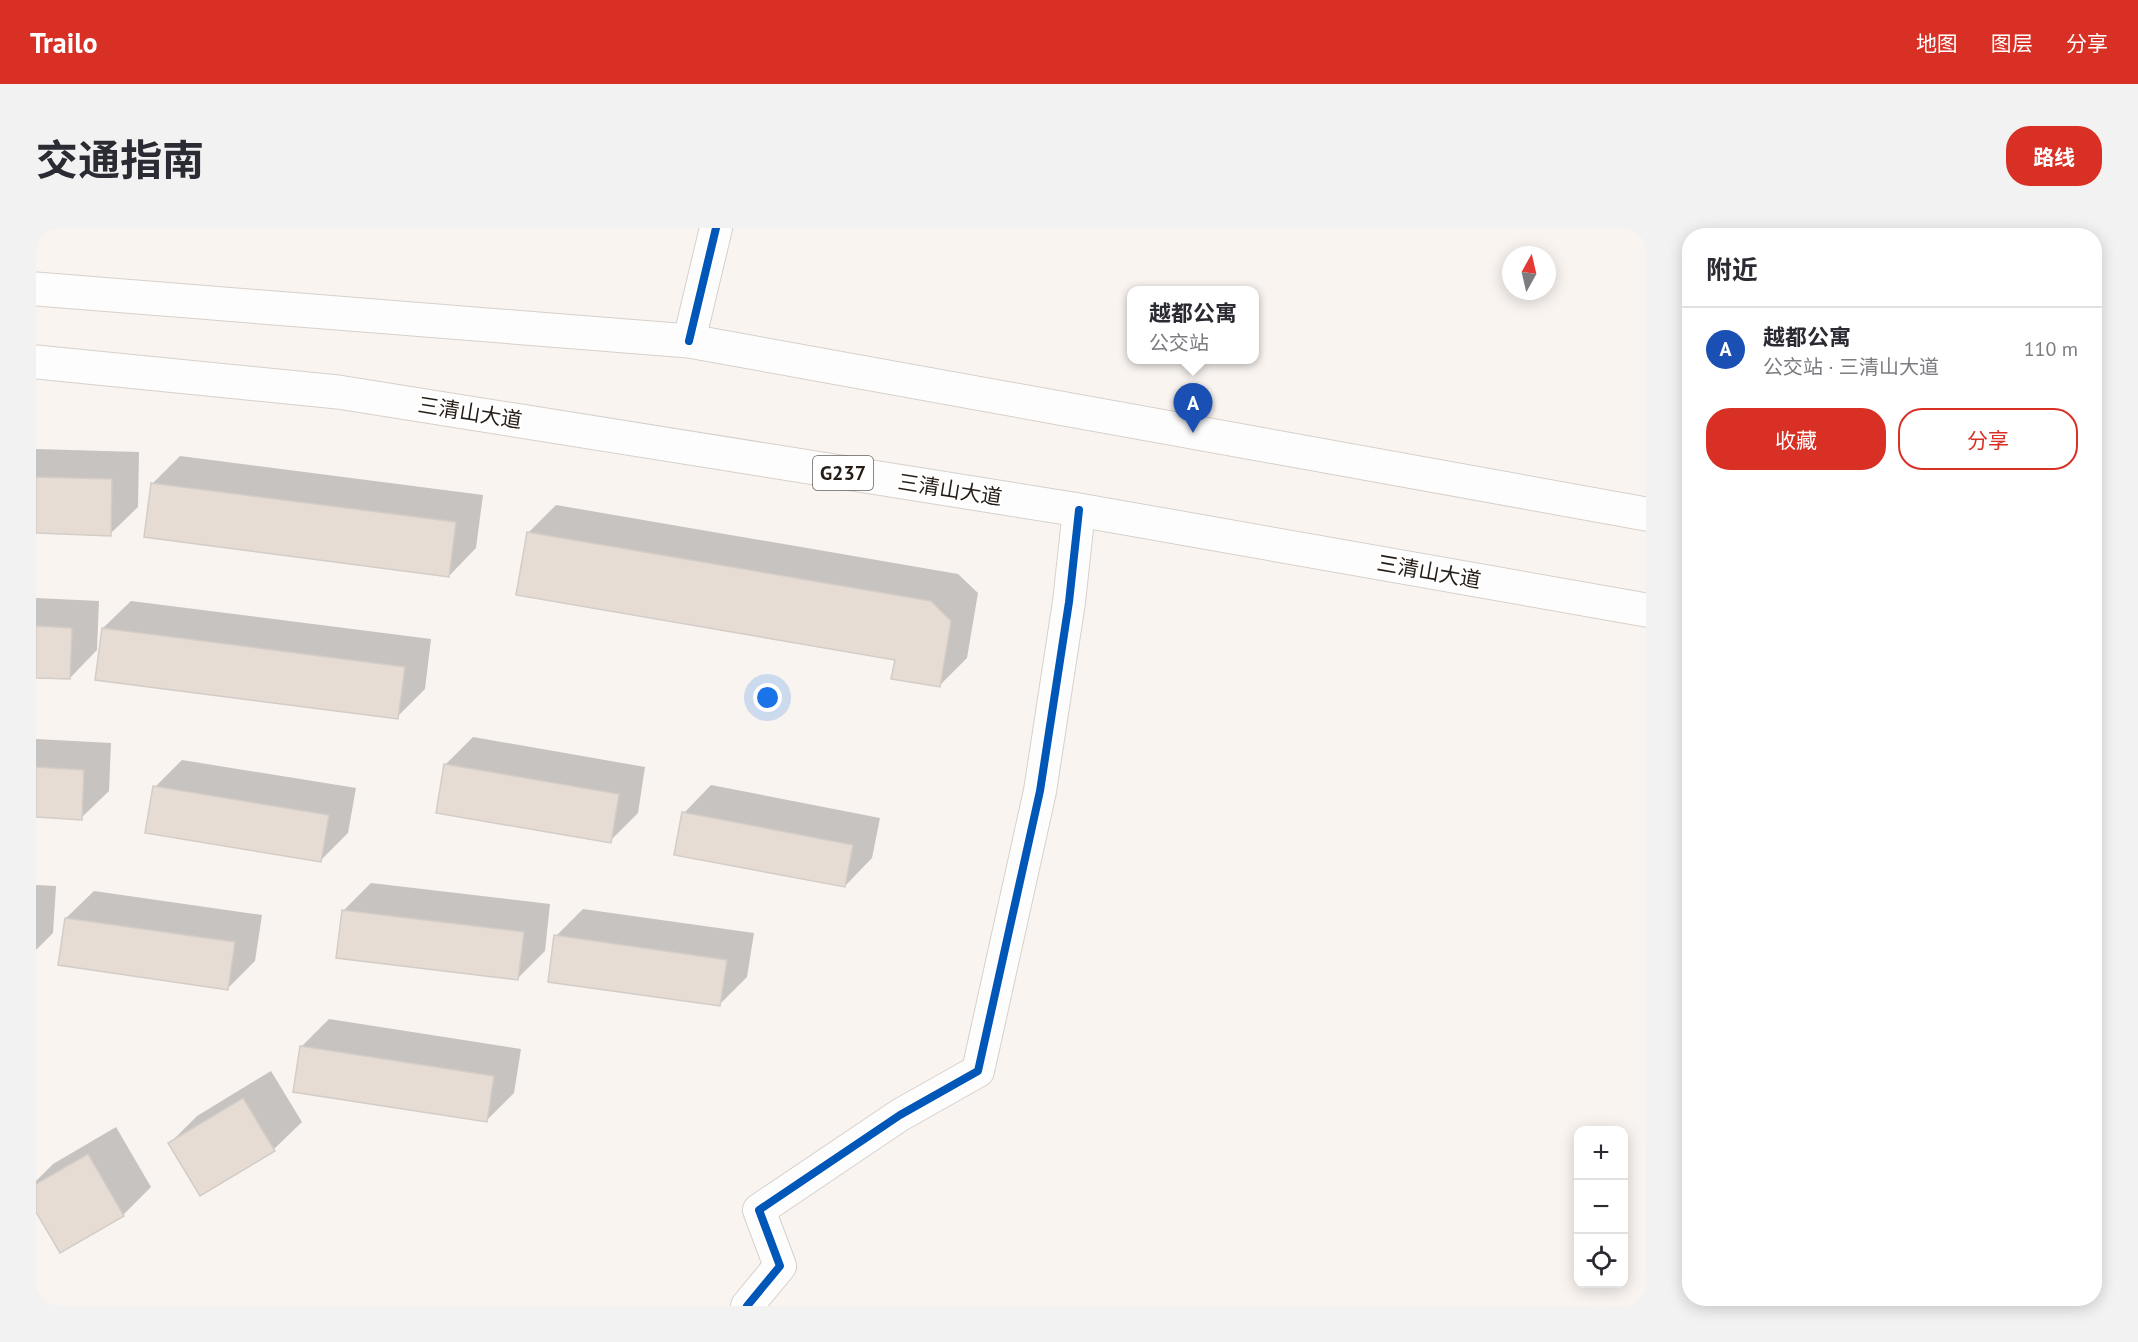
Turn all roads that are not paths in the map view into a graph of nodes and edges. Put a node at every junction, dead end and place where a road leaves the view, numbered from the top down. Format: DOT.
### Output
graph roads {
  1 [pos="716,228"];
  2 [pos="36,289"];
  3 [pos="689,341"];
  4 [pos="36,362"];
  5 [pos="1079,510"];
  6 [pos="1646,514"];
  7 [pos="1646,610"];
  8 [pos="747,1306"];
  1 -- 3 [label="street"];
  2 -- 3 [label="highway"];
  3 -- 6 [label="highway"];
  4 -- 5 [label="highway, 三清山大道 / G237"];
  5 -- 7 [label="highway, 三清山大道 / G237"];
  5 -- 8 [label="street"];
}
